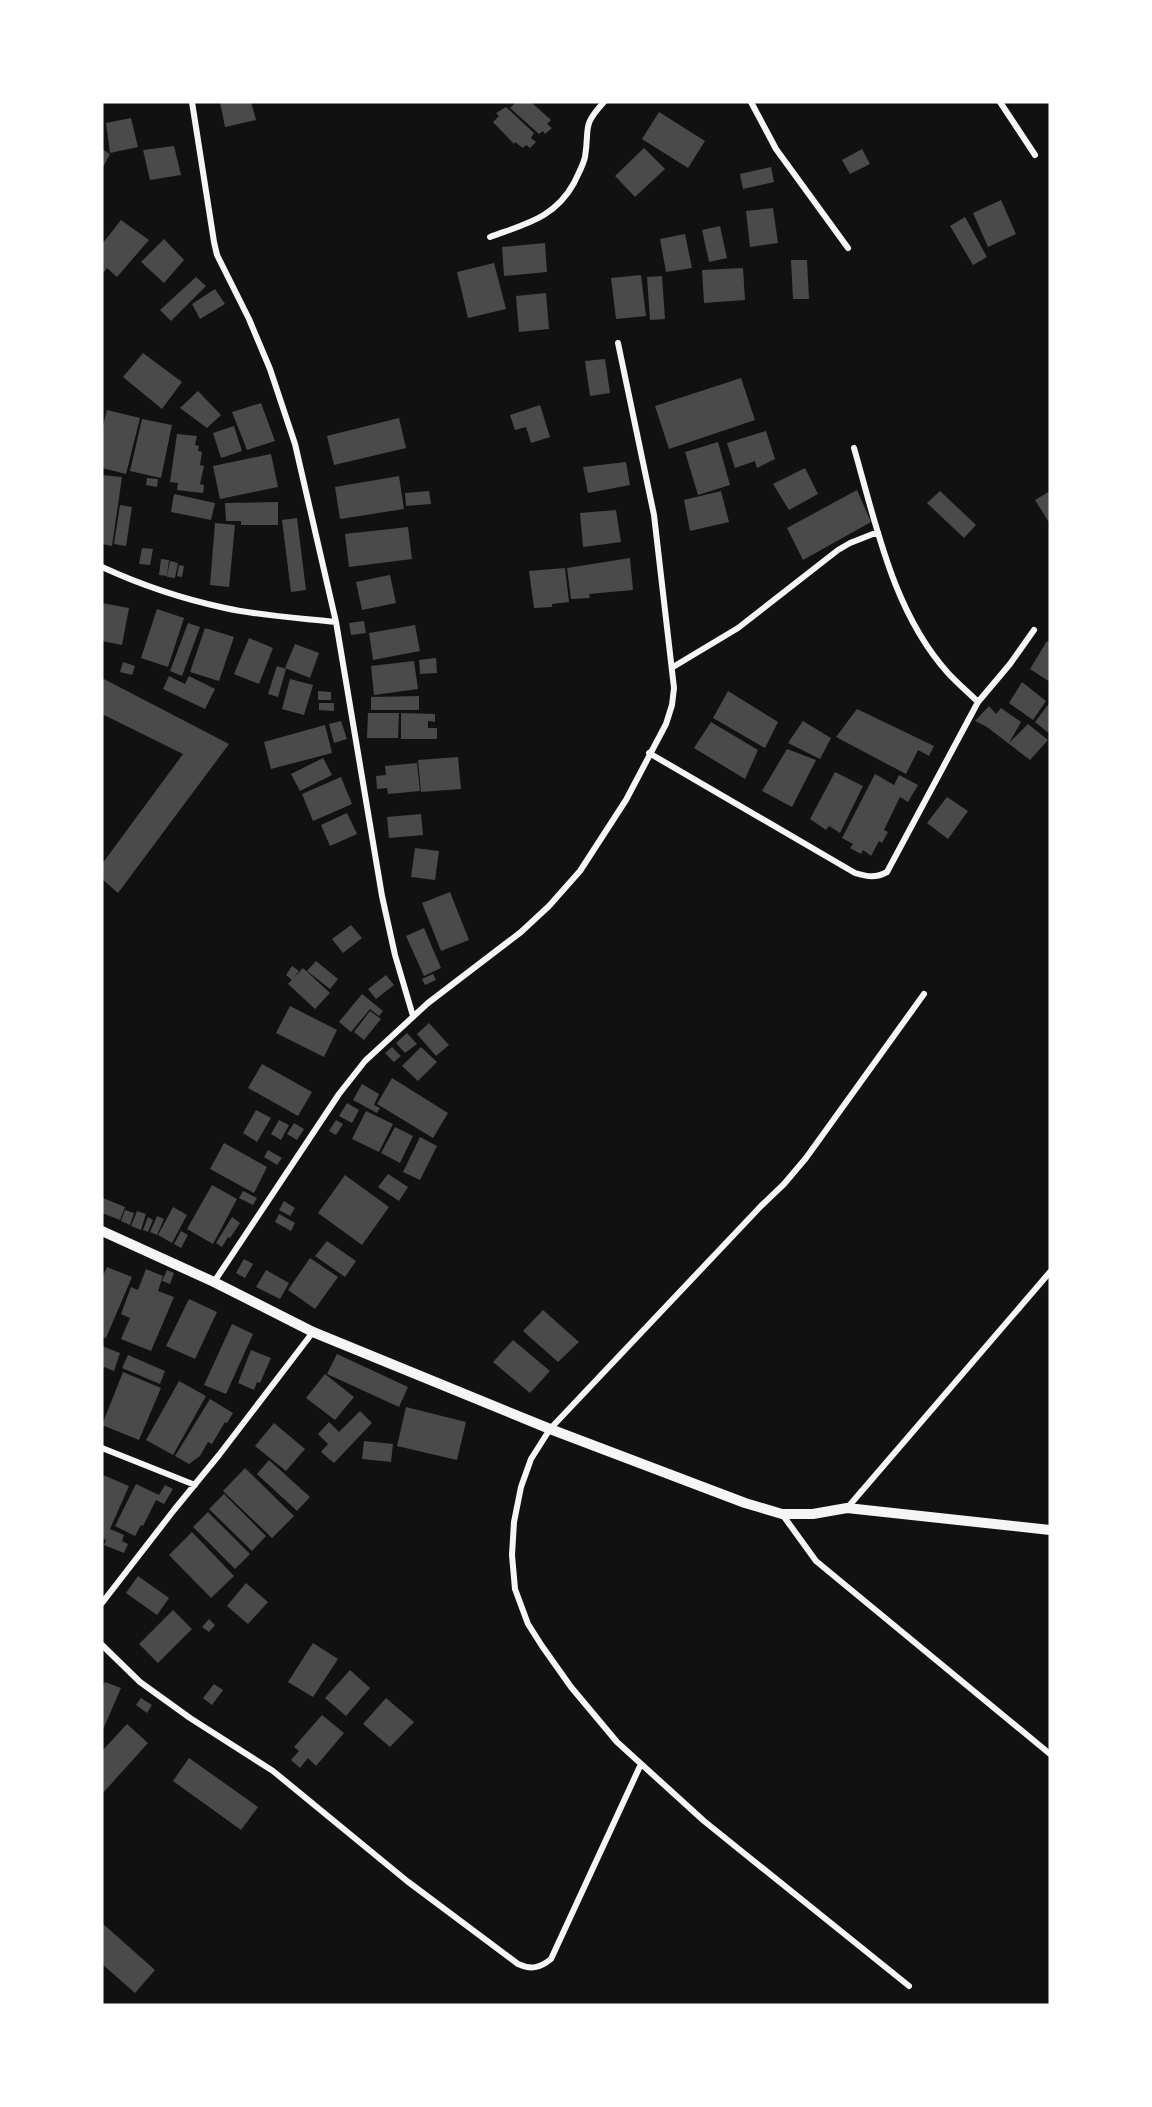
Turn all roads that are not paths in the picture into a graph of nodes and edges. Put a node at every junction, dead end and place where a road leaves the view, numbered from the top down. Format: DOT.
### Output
graph roads {
  1 [pos="192,102"];
  2 [pos="604,102"];
  3 [pos="751,102"];
  4 [pos="1000,102"];
  5 [pos="1035,155"];
  6 [pos="490,237"];
  7 [pos="848,248"];
  8 [pos="618,343"];
  9 [pos="854,448"];
  10 [pos="878,532"];
  11 [pos="102,567"];
  12 [pos="336,622"];
  13 [pos="1035,630"];
  14 [pos="673,667"];
  15 [pos="978,702"];
  16 [pos="649,753"];
  17 [pos="924,994"];
  18 [pos="413,1016"];
  19 [pos="102,1231"];
  20 [pos="1050,1272"];
  21 [pos="214,1282"];
  22 [pos="313,1332"];
  23 [pos="550,1429"];
  24 [pos="102,1448"];
  25 [pos="195,1485"];
  26 [pos="847,1508"];
  27 [pos="782,1514"];
  28 [pos="1050,1530"];
  29 [pos="102,1603"];
  30 [pos="102,1645"];
  31 [pos="1050,1754"];
  32 [pos="641,1764"];
  33 [pos="909,1986"];
  1 -- 12 [label="street"];
  2 -- 6 [label="street"];
  3 -- 7 [label="street"];
  4 -- 5 [label="street"];
  8 -- 14 [label="street"];
  9 -- 10 [label="street"];
  10 -- 14 [label="street"];
  10 -- 15 [label="street"];
  11 -- 12 [label="street"];
  12 -- 18 [label="street"];
  13 -- 15 [label="street"];
  14 -- 16 [label="street"];
  15 -- 16 [label="street"];
  16 -- 18 [label="street"];
  17 -- 23 [label="street"];
  18 -- 21 [label="street"];
  19 -- 21 [label="street"];
  20 -- 26 [label="street"];
  21 -- 22 [label="street"];
  22 -- 23 [label="street"];
  22 -- 25 [label="street"];
  23 -- 27 [label="street"];
  23 -- 32 [label="street"];
  24 -- 25 [label="street"];
  25 -- 29 [label="street"];
  26 -- 27 [label="street"];
  26 -- 28 [label="street"];
  27 -- 31 [label="street"];
  30 -- 32 [label="street"];
  32 -- 33 [label="street"];
}
